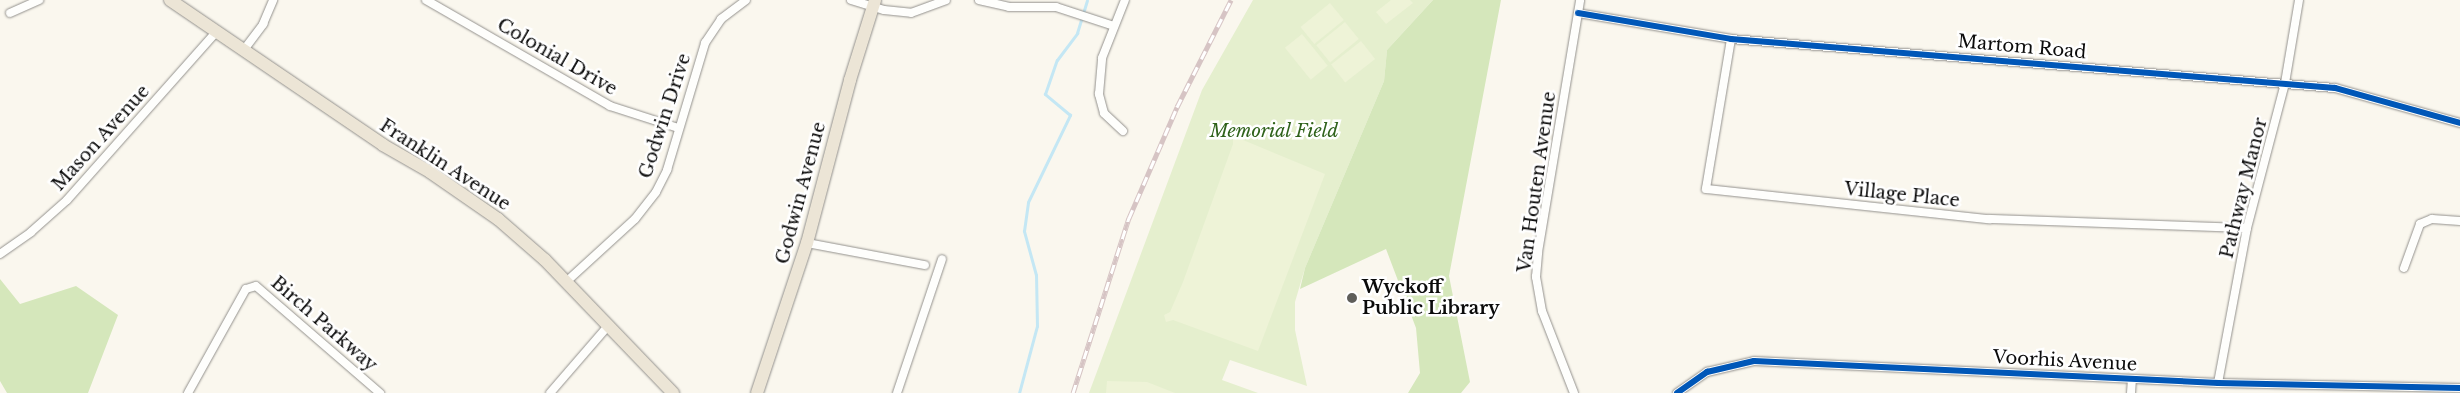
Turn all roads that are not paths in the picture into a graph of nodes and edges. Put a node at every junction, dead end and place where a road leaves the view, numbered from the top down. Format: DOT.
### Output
graph roads {
  1 [pos="39,0"];
  2 [pos="170,0"];
  3 [pos="273,0"];
  4 [pos="426,0"];
  5 [pos="745,0"];
  6 [pos="851,0"];
  7 [pos="946,0"];
  8 [pos="979,0"];
  9 [pos="1125,0"];
  10 [pos="1580,0"];
  11 [pos="2299,0"];
  12 [pos="874,3"];
  13 [pos="10,13"];
  14 [pos="1578,13"];
  15 [pos="1114,26"];
  16 [pos="216,32"];
  17 [pos="1731,39"];
  18 [pos="243,51"];
  19 [pos="2285,83"];
  20 [pos="2460,123"];
  21 [pos="678,128"];
  22 [pos="1123,131"];
  23 [pos="2460,221"];
  24 [pos="2247,228"];
  25 [pos="807,243"];
  26 [pos="0,254"];
  27 [pos="942,259"];
  28 [pos="925,265"];
  29 [pos="2404,268"];
  30 [pos="566,282"];
  31 [pos="608,326"];
  32 [pos="2132,379"];
  33 [pos="2218,383"];
  34 [pos="2460,388"];
  35 [pos="188,393"];
  36 [pos="380,393"];
  37 [pos="550,393"];
  38 [pos="673,393"];
  39 [pos="757,393"];
  40 [pos="897,393"];
  41 [pos="1574,393"];
  42 [pos="1677,393"];
  43 [pos="2131,393"];
  1 -- 13 [label="street"];
  2 -- 16 [label="main road, Franklin Avenue"];
  3 -- 18 [label="street"];
  4 -- 21 [label="street, Colonial Drive"];
  5 -- 21 [label="street, Godwin Drive"];
  6 -- 12 [label="street"];
  7 -- 12 [label="street"];
  8 -- 15 [label="street"];
  9 -- 15 [label="street"];
  10 -- 14 [label="street, Van Houten Avenue"];
  11 -- 19 [label="street, Pathway Manor"];
  12 -- 25 [label="main road, Godwin Avenue"];
  14 -- 17 [label="street, Martom Road"];
  14 -- 41 [label="street, Van Houten Avenue"];
  15 -- 22 [label="street"];
  16 -- 18 [label="main road, Franklin Avenue"];
  16 -- 26 [label="street, Mason Avenue"];
  17 -- 19 [label="street, Martom Road"];
  17 -- 24 [label="street, Village Place"];
  18 -- 30 [label="main road, Franklin Avenue"];
  19 -- 20 [label="street, Martom Road"];
  19 -- 24 [label="street, Pathway Manor"];
  21 -- 30 [label="street, Godwin Drive"];
  23 -- 29 [label="street"];
  24 -- 33 [label="street, Pathway Manor"];
  25 -- 28 [label="street"];
  25 -- 39 [label="main road, Godwin Avenue"];
  27 -- 40 [label="street"];
  30 -- 31 [label="main road, Franklin Avenue"];
  31 -- 37 [label="street"];
  31 -- 38 [label="main road, Franklin Avenue"];
  32 -- 33 [label="street, Voorhis Avenue"];
  32 -- 42 [label="street, Voorhis Avenue"];
  32 -- 43 [label="street"];
  33 -- 34 [label="street, Voorhis Avenue"];
  35 -- 36 [label="street, Birch Parkway"];
}
